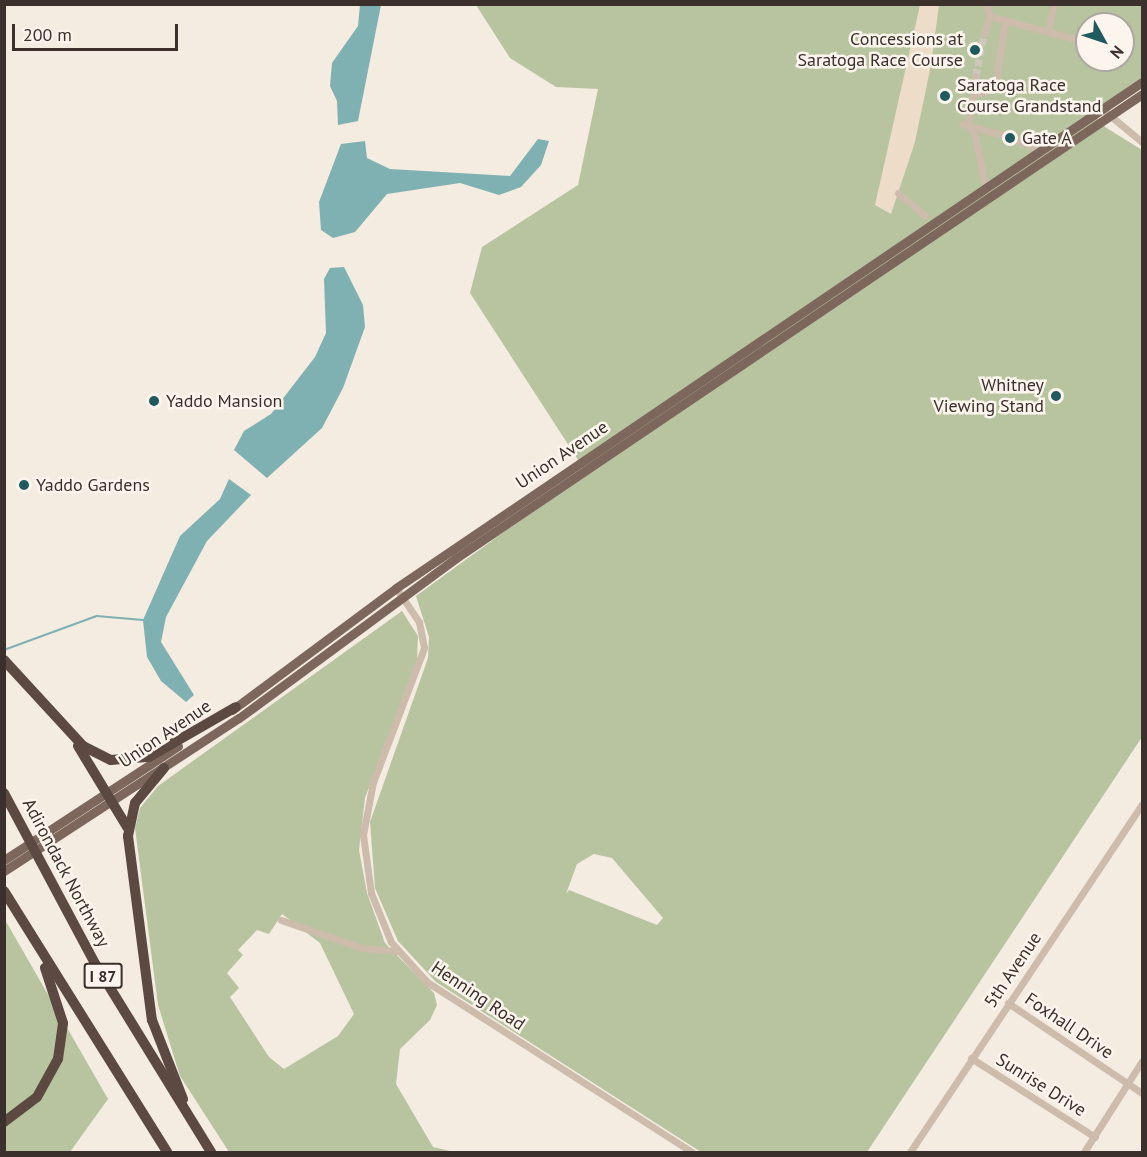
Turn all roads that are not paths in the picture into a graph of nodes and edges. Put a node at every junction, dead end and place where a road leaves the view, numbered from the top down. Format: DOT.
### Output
graph roads {
  1 [pos="986,4"];
  2 [pos="1054,4"];
  3 [pos="989,16"];
  4 [pos="1005,20"];
  5 [pos="1048,30"];
  6 [pos="984,34"];
  7 [pos="1075,38"];
  8 [pos="976,76"];
  9 [pos="1143,82"];
  10 [pos="973,94"];
  11 [pos="1143,94"];
  12 [pos="1107,112"];
  13 [pos="965,125"];
  14 [pos="1143,142"];
  15 [pos="1041,157"];
  16 [pos="986,189"];
  17 [pos="898,193"];
  18 [pos="925,216"];
  19 [pos="396,588"];
  20 [pos="402,598"];
  21 [pos="4,660"];
  22 [pos="236,707"];
  23 [pos="62,723"];
  24 [pos="164,768"];
  25 [pos="108,792"];
  26 [pos="4,793"];
  27 [pos="114,802"];
  28 [pos="1143,804"];
  29 [pos="128,836"];
  30 [pos="4,860"];
  31 [pos="4,872"];
  32 [pos="4,891"];
  33 [pos="281,920"];
  34 [pos="398,951"];
  35 [pos="42,957"];
  36 [pos="1008,1003"];
  37 [pos="971,1058"];
  38 [pos="1143,1061"];
  39 [pos="1128,1083"];
  40 [pos="1143,1093"];
  41 [pos="4,1122"];
  42 [pos="1095,1137"];
  43 [pos="167,1152"];
  44 [pos="211,1152"];
  45 [pos="217,1152"];
  46 [pos="692,1152"];
  47 [pos="910,1152"];
  48 [pos="1084,1152"];
  1 -- 3 [label="street"];
  2 -- 5 [label="street"];
  3 -- 4 [label="street"];
  3 -- 6 [label="street"];
  4 -- 5 [label="street"];
  4 -- 10 [label="street"];
  5 -- 7 [label="street"];
  8 -- 10 [label="street"];
  9 -- 12 [label="main road, Union Avenue"];
  10 -- 13 [label="street"];
  11 -- 12 [label="main road, Union Avenue"];
  12 -- 14 [label="street"];
  12 -- 15 [label="main road, Union Avenue"];
  13 -- 15 [label="street"];
  13 -- 16 [label="street"];
  15 -- 16 [label="main road, Union Avenue"];
  15 -- 20 [label="main road, Union Avenue"];
  16 -- 19 [label="main road, Union Avenue"];
  17 -- 18 [label="street"];
  19 -- 20 [label="street, Henning Road"];
  19 -- 22 [label="main road, Union Avenue"];
  20 -- 24 [label="main road, Union Avenue"];
  20 -- 34 [label="street, Henning Road"];
  21 -- 23 [label="highway"];
  22 -- 23 [label="highway"];
  22 -- 25 [label="main road, Union Avenue"];
  23 -- 25 [label="highway"];
  24 -- 27 [label="main road, Union Avenue"];
  24 -- 29 [label="highway"];
  25 -- 27 [label="highway"];
  25 -- 30 [label="main road, Union Avenue"];
  26 -- 44 [label="highway, Adirondack Northway / I 87"];
  27 -- 29 [label="highway"];
  27 -- 31 [label="main road, Union Avenue"];
  28 -- 36 [label="street, 5th Avenue"];
  29 -- 45 [label="highway"];
  32 -- 35 [label="highway, I 87"];
  33 -- 34 [label="street"];
  34 -- 46 [label="street, Henning Road"];
  35 -- 41 [label="highway"];
  35 -- 43 [label="highway, I 87"];
  36 -- 37 [label="street, 5th Avenue"];
  36 -- 39 [label="street, Foxhall Drive"];
  37 -- 42 [label="street, Sunrise Drive"];
  37 -- 47 [label="street, 5th Avenue"];
  38 -- 39 [label="street"];
  39 -- 40 [label="street, Foxhall Drive"];
  39 -- 42 [label="street"];
  42 -- 48 [label="street"];
}
